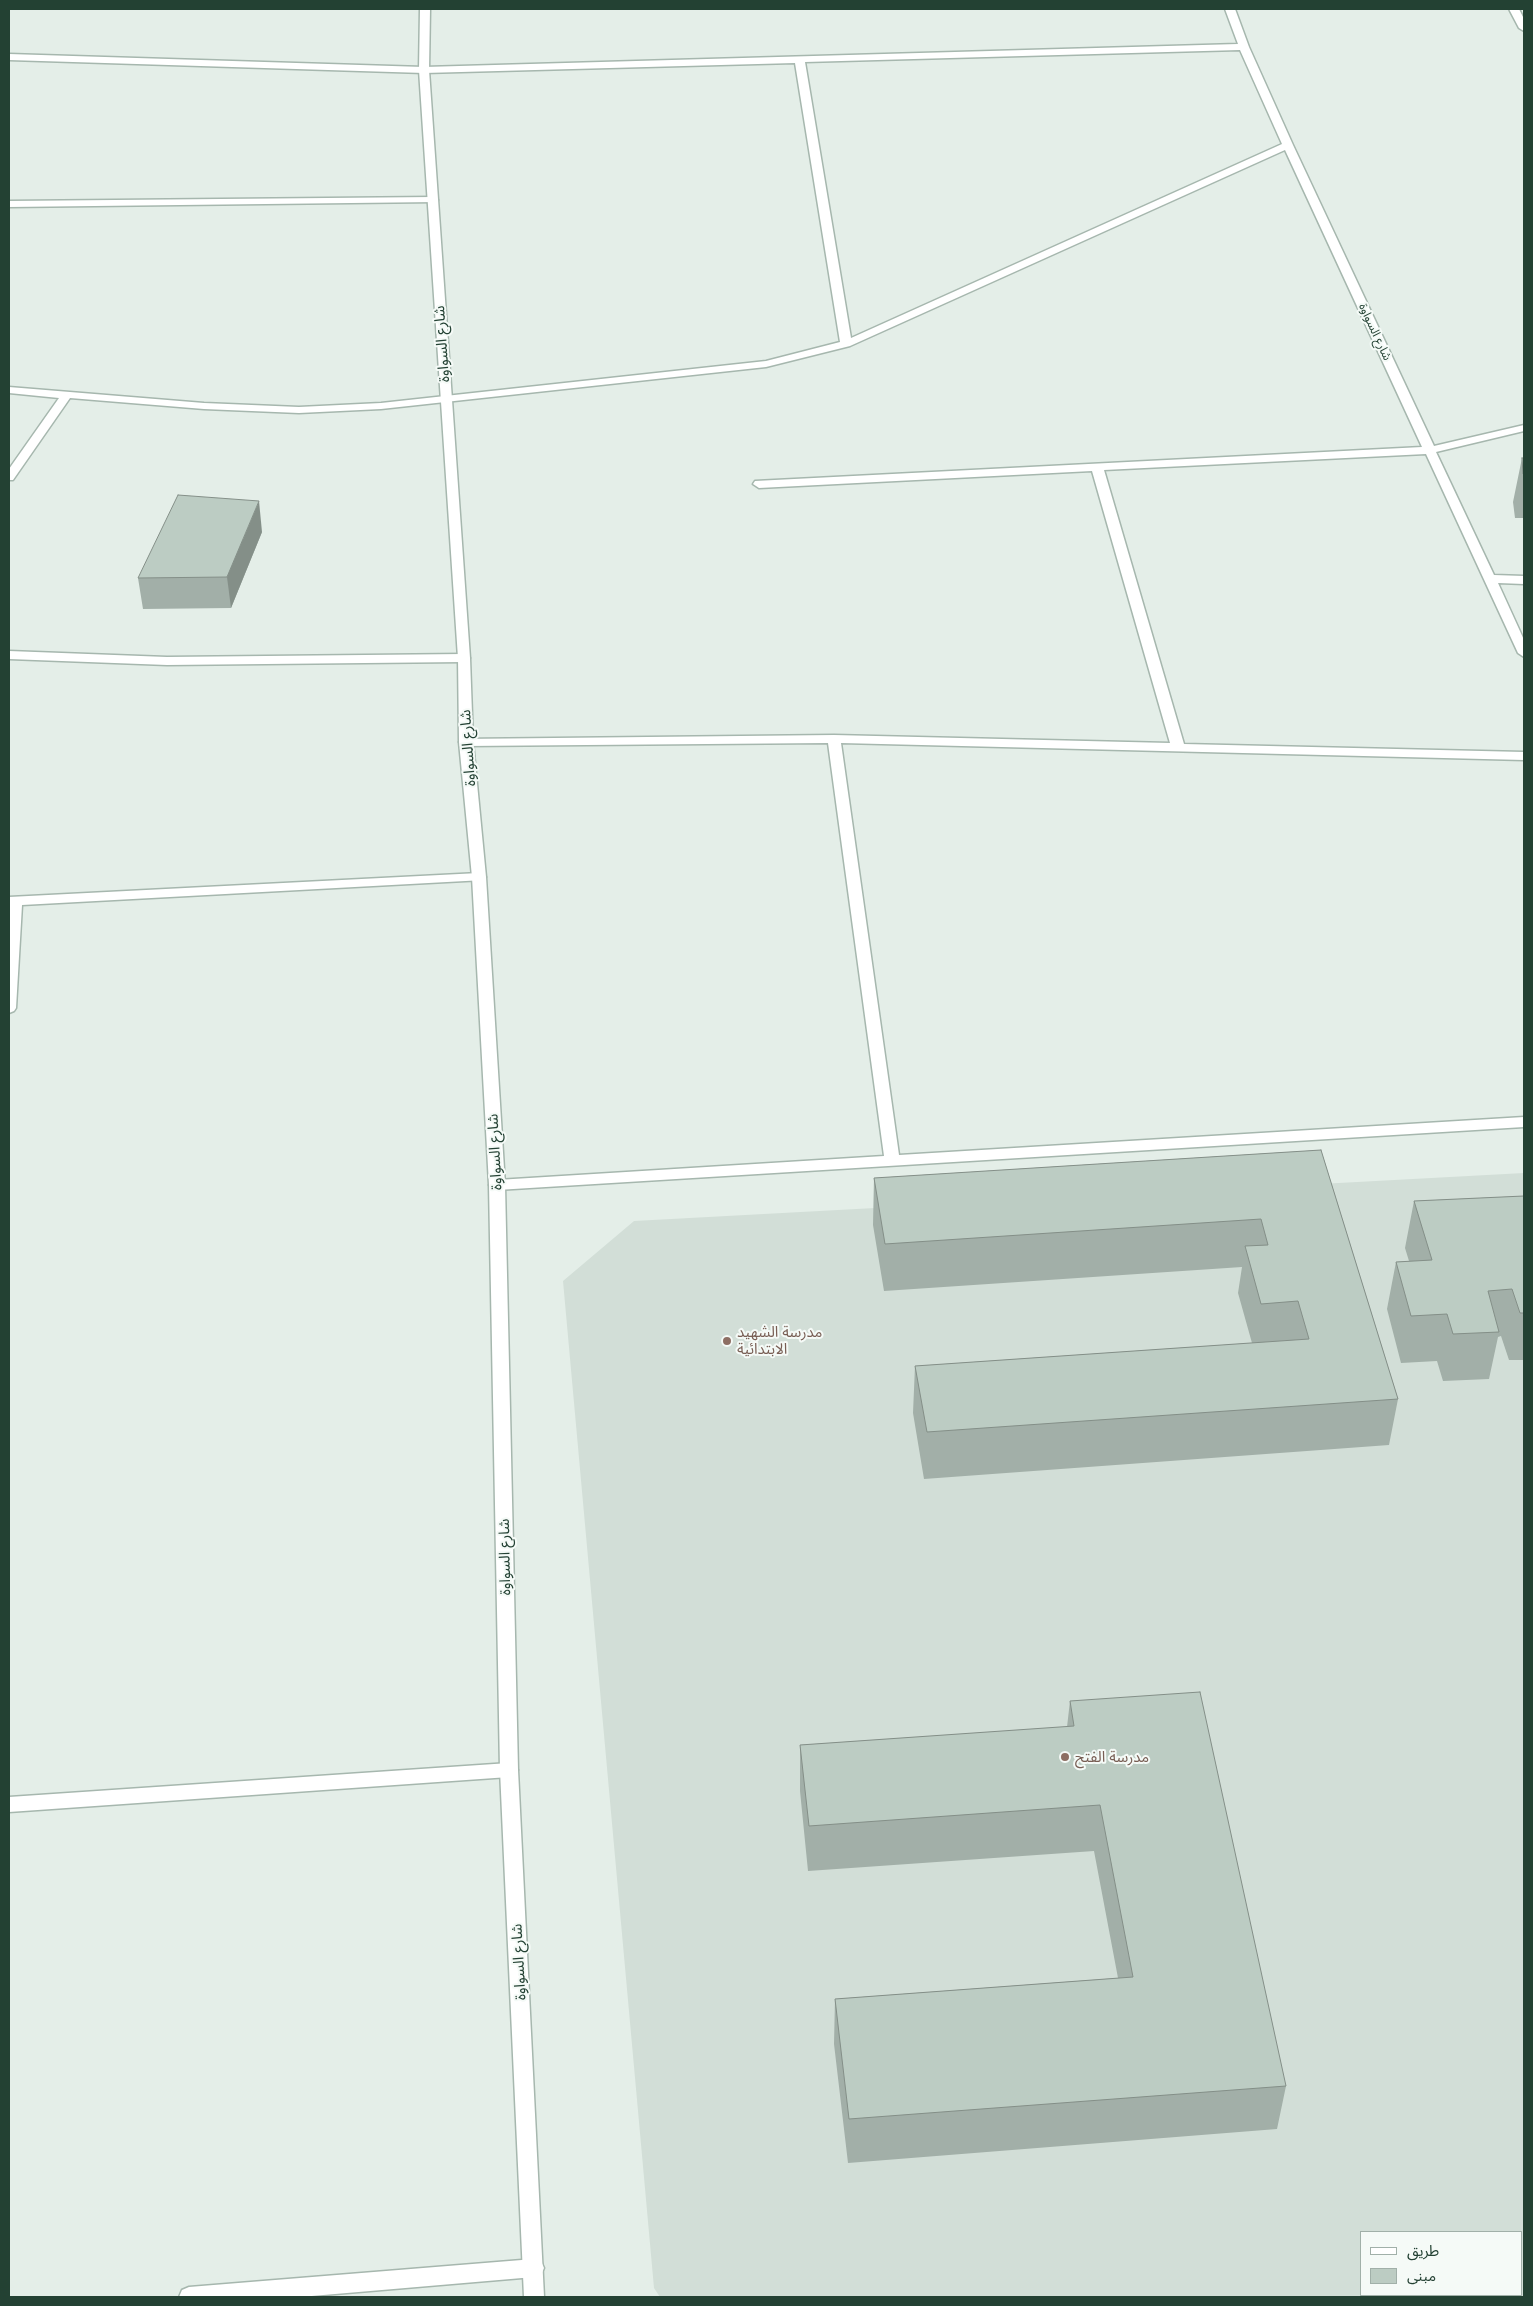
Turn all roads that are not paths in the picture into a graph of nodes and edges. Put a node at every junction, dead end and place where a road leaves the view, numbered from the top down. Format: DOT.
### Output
graph roads {
  1 [pos="425,9"];
  2 [pos="1230,9"];
  3 [pos="1514,9"];
  4 [pos="1524,28"];
  5 [pos="1244,47"];
  6 [pos="9,57"];
  7 [pos="800,60"];
  8 [pos="424,70"];
  9 [pos="1288,145"];
  10 [pos="433,200"];
  11 [pos="9,204"];
  12 [pos="846,344"];
  13 [pos="9,390"];
  14 [pos="67,394"];
  15 [pos="446,398"];
  16 [pos="1524,428"];
  17 [pos="1430,450"];
  18 [pos="1097,466"];
  19 [pos="9,477"];
  20 [pos="759,484"];
  21 [pos="1488,579"];
  22 [pos="1524,580"];
  23 [pos="1524,653"];
  24 [pos="9,655"];
  25 [pos="464,658"];
  26 [pos="834,739"];
  27 [pos="466,742"];
  28 [pos="1178,747"];
  29 [pos="1524,756"];
  30 [pos="479,877"];
  31 [pos="12,901"];
  32 [pos="9,1008"];
  33 [pos="1524,1122"];
  34 [pos="892,1161"];
  35 [pos="497,1185"];
  36 [pos="509,1770"];
  37 [pos="9,1805"];
  38 [pos="534,2268"];
  39 [pos="190,2297"];
  40 [pos="534,2297"];
  1 -- 8 [label="street, شارع السواوة"];
  2 -- 5 [label="street, شارع السواوة"];
  3 -- 4 [label="street"];
  5 -- 7 [label="street"];
  5 -- 9 [label="street, شارع السواوة"];
  6 -- 8 [label="street"];
  7 -- 8 [label="street"];
  7 -- 12 [label="street"];
  8 -- 10 [label="street, شارع السواوة"];
  9 -- 12 [label="street"];
  9 -- 17 [label="street, شارع السواوة"];
  10 -- 11 [label="street"];
  10 -- 15 [label="street, شارع السواوة"];
  12 -- 15 [label="street"];
  13 -- 14 [label="street"];
  14 -- 15 [label="street"];
  14 -- 19 [label="street"];
  15 -- 25 [label="street, شارع السواوة"];
  16 -- 17 [label="street"];
  17 -- 18 [label="street"];
  17 -- 21 [label="street, شارع السواوة"];
  18 -- 20 [label="street"];
  18 -- 28 [label="street"];
  21 -- 22 [label="street"];
  21 -- 23 [label="street, شارع السواوة"];
  24 -- 25 [label="street"];
  25 -- 27 [label="street, شارع السواوة"];
  26 -- 27 [label="street"];
  26 -- 28 [label="street"];
  26 -- 34 [label="street"];
  27 -- 30 [label="street, شارع السواوة"];
  28 -- 29 [label="street"];
  30 -- 31 [label="street"];
  30 -- 35 [label="street, شارع السواوة"];
  31 -- 32 [label="street"];
  33 -- 34 [label="street"];
  34 -- 35 [label="street"];
  35 -- 36 [label="street, شارع السواوة"];
  36 -- 37 [label="street"];
  36 -- 38 [label="street, شارع السواوة"];
  38 -- 39 [label="street"];
  38 -- 40 [label="street, شارع السواوة"];
}
